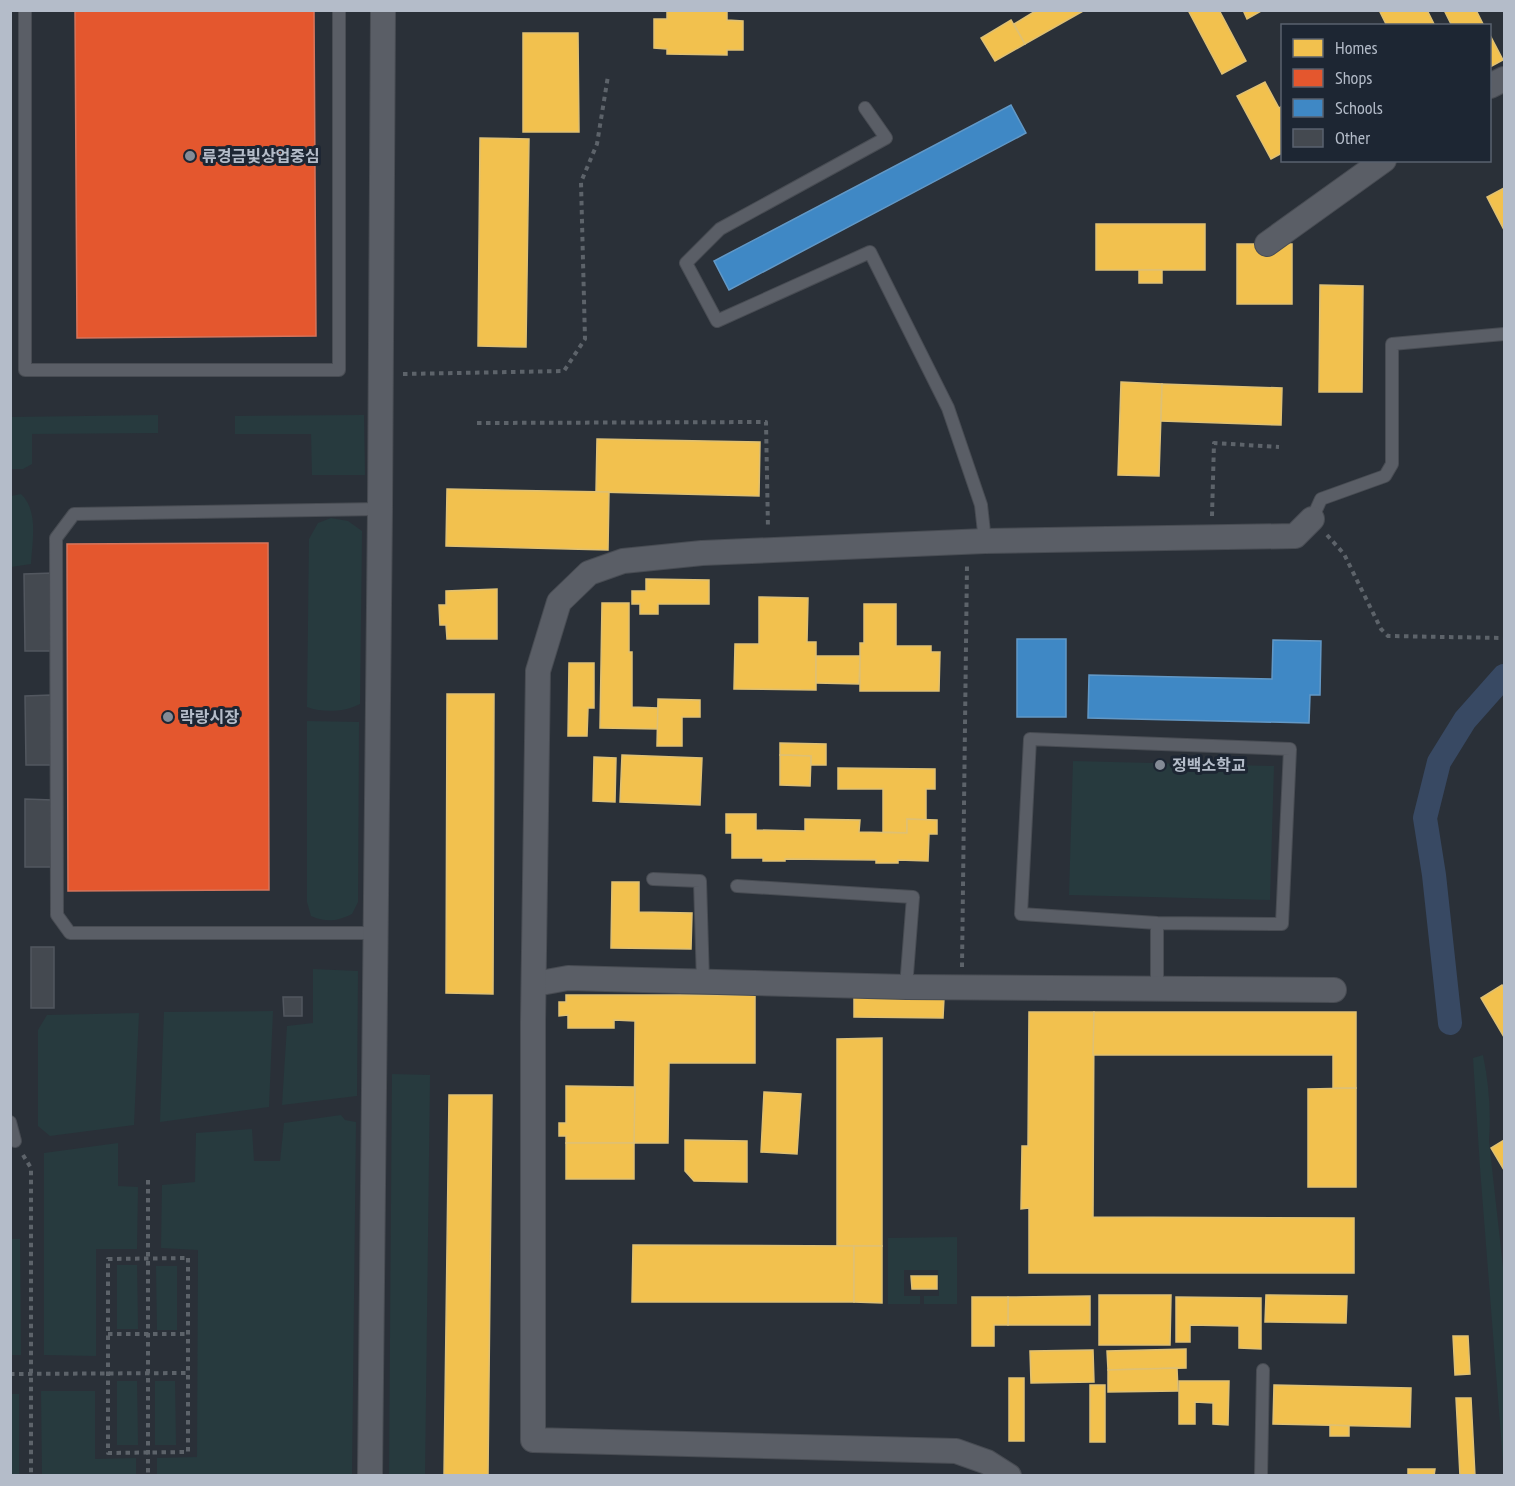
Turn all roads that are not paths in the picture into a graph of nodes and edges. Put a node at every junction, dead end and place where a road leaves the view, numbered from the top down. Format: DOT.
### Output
graph roads {
  1 [pos="25,10"];
  2 [pos="339,10"];
  3 [pos="383,10"];
  4 [pos="865,108"];
  5 [pos="1381,162"];
  6 [pos="1267,244"];
  7 [pos="1504,334"];
  8 [pos="380,509"];
  9 [pos="1312,519"];
  10 [pos="976,542"];
  11 [pos="653,879"];
  12 [pos="737,886"];
  13 [pos="1157,923"];
  14 [pos="375,933"];
  15 [pos="703,982"];
  16 [pos="535,984"];
  17 [pos="906,987"];
  18 [pos="1157,988"];
  19 [pos="1334,990"];
  20 [pos="10,1122"];
  21 [pos="15,1141"];
  22 [pos="1263,1370"];
  23 [pos="987,1469"];
  24 [pos="370,1476"];
  25 [pos="1009,1476"];
  26 [pos="1261,1476"];
  1 -- 2 [label="lane"];
  3 -- 8 [label="street"];
  4 -- 10 [label="lane"];
  5 -- 6 [label="street"];
  7 -- 9 [label="lane"];
  8 -- 14 [label="street"];
  8 -- 14 [label="lane"];
  9 -- 10 [label="street"];
  10 -- 16 [label="street"];
  11 -- 15 [label="lane"];
  12 -- 17 [label="lane"];
  13 -- 13 [label="lane"];
  13 -- 18 [label="lane"];
  14 -- 24 [label="street"];
  15 -- 16 [label="street"];
  15 -- 17 [label="street"];
  16 -- 23 [label="street"];
  17 -- 18 [label="street"];
  18 -- 19 [label="street"];
  20 -- 21 [label="lane"];
  22 -- 26 [label="lane"];
  23 -- 25 [label="street"];
}
